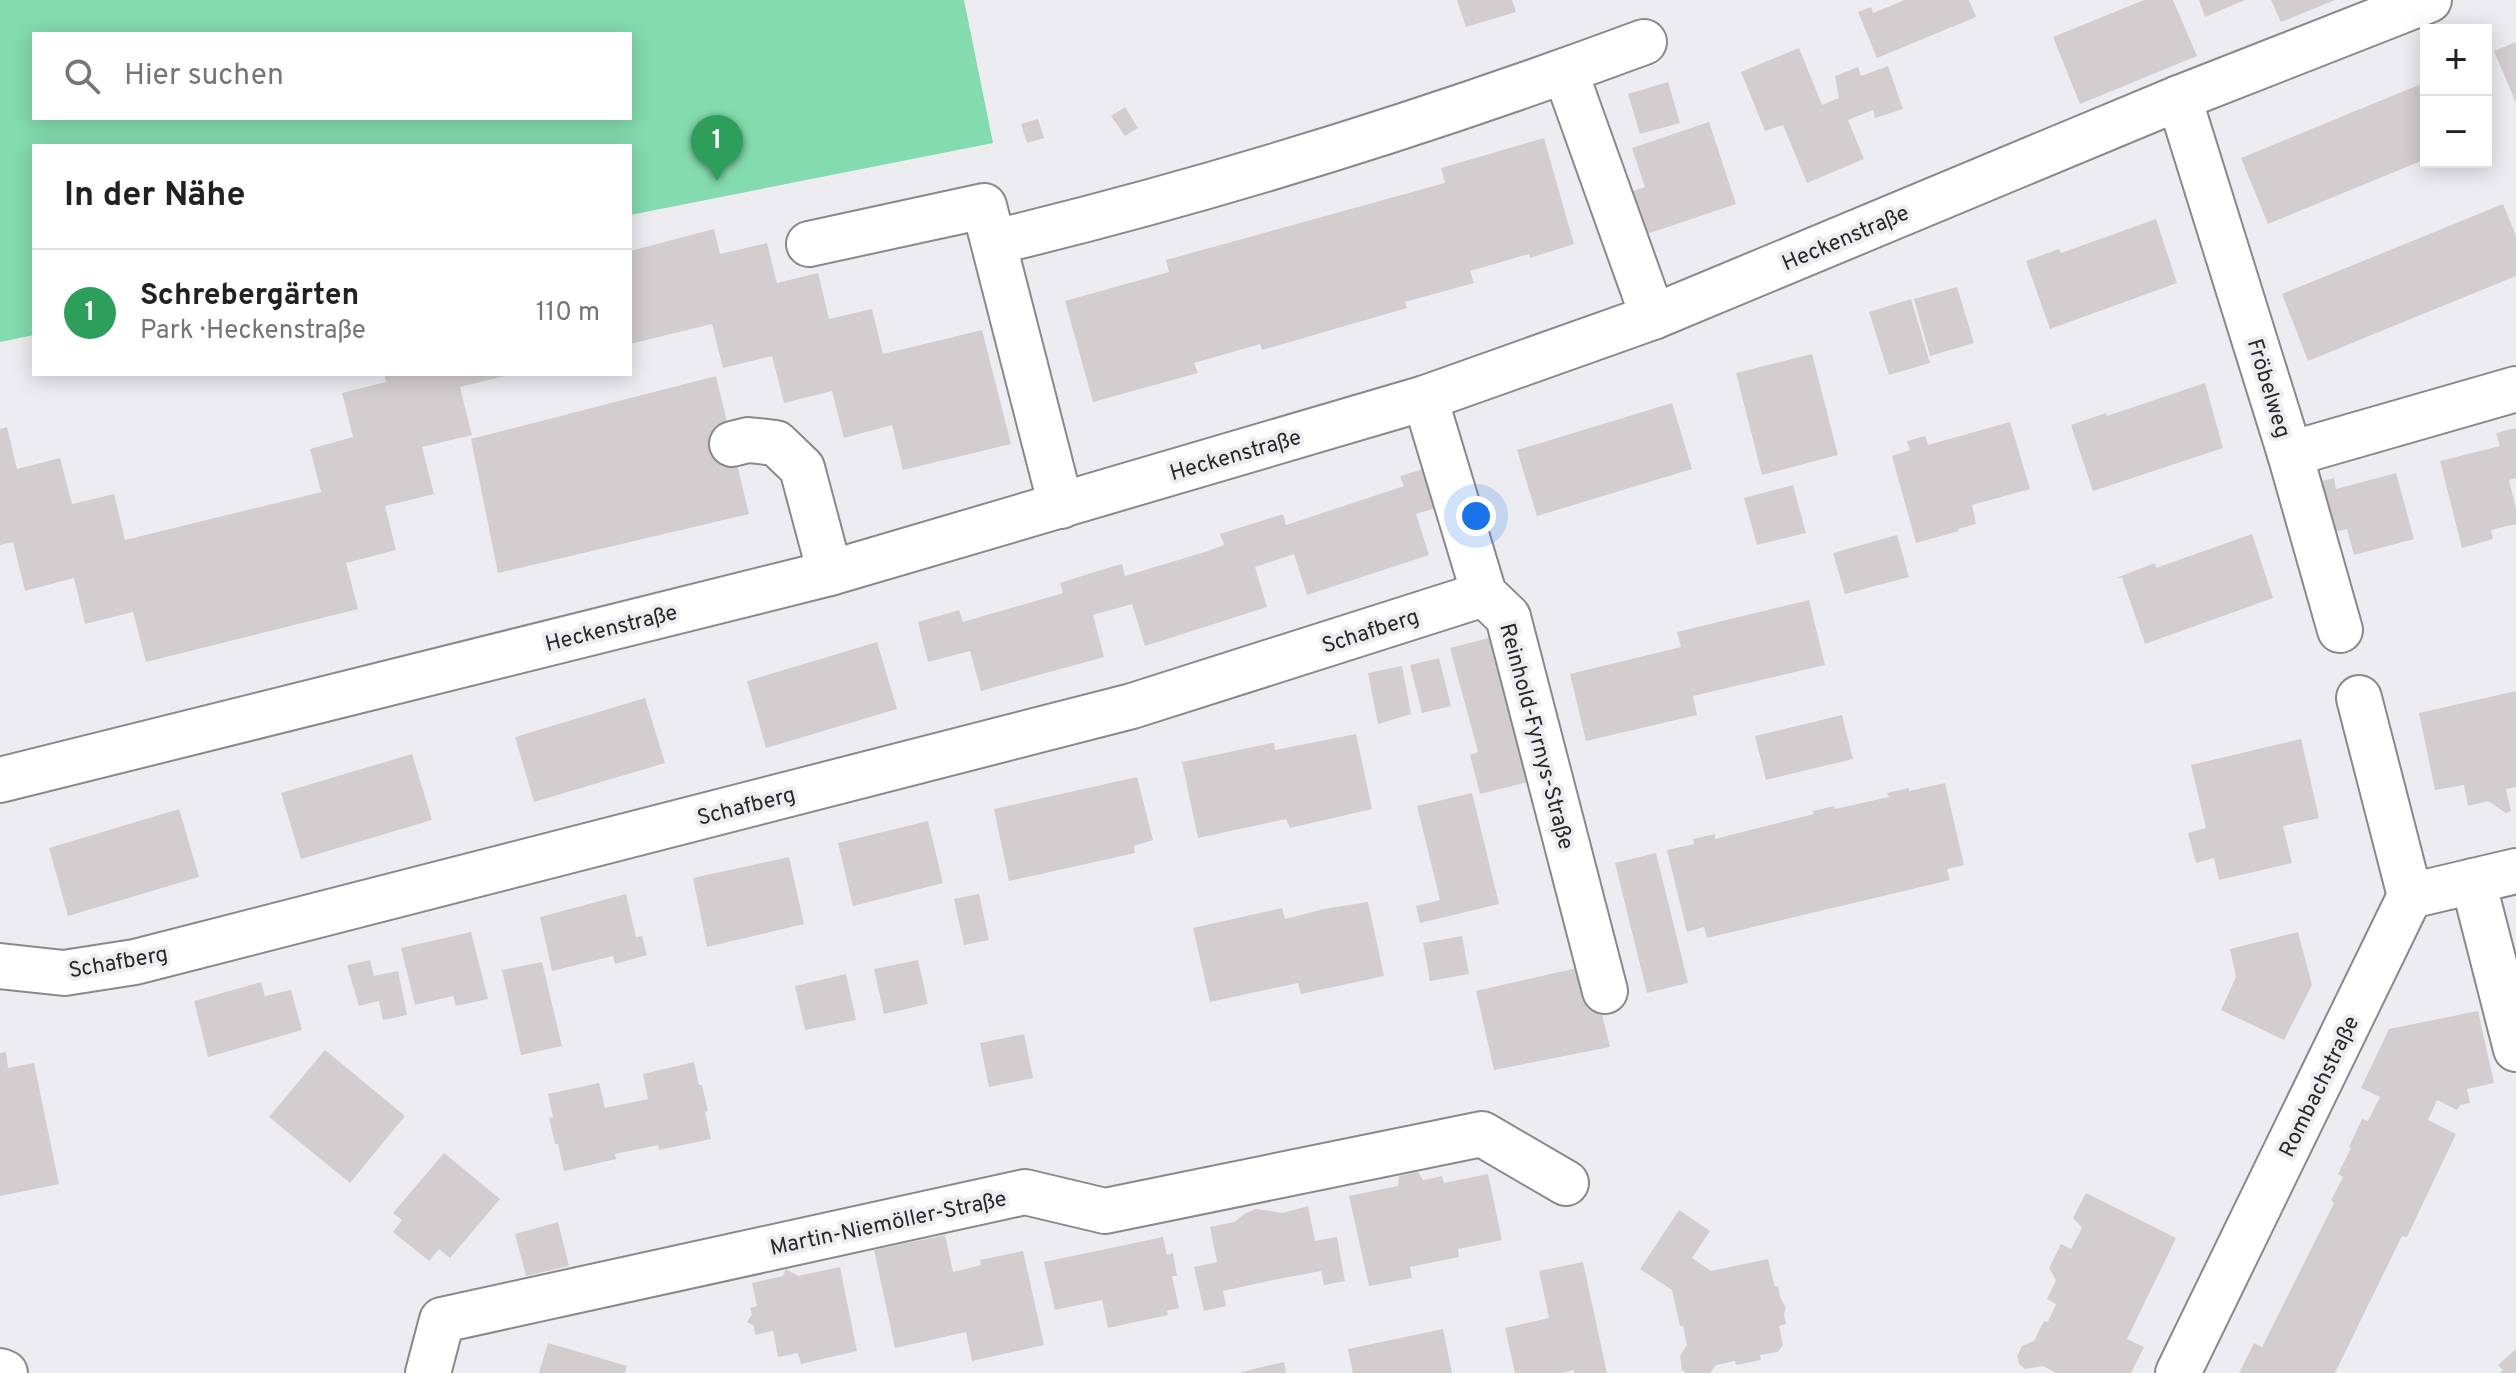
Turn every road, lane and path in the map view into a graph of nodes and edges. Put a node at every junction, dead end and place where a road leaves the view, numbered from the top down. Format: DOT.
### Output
graph roads {
  1 [pos="2429,0"];
  2 [pos="1644,42"];
  3 [pos="1565,71"];
  4 [pos="2179,98"];
  5 [pos="995,242"];
  6 [pos="809,244"];
  7 [pos="1653,317"];
  8 [pos="2516,389"];
  9 [pos="1425,398"];
  10 [pos="732,444"];
  11 [pos="2290,454"];
  12 [pos="1061,506"];
  13 [pos="830,573"];
  14 [pos="1484,594"];
  15 [pos="2340,630"];
  16 [pos="2359,698"];
  17 [pos="0,780"];
  18 [pos="2516,871"];
  19 [pos="2473,881"];
  20 [pos="2410,896"];
  21 [pos="0,966"];
  22 [pos="1605,991"];
  23 [pos="2516,1049"];
  24 [pos="1566,1183"];
  25 [pos="428,1373"];
  26 [pos="2178,1373"];
  1 -- 4 [label="street, Heckenstraße"];
  2 -- 3 [label="street"];
  3 -- 5 [label="street"];
  3 -- 7 [label="street"];
  4 -- 7 [label="street, Heckenstraße"];
  4 -- 11 [label="street, Fröbelweg"];
  5 -- 6 [label="street"];
  5 -- 12 [label="street"];
  7 -- 9 [label="street, Heckenstraße"];
  8 -- 11 [label="street, Fröbelweg"];
  9 -- 12 [label="street, Heckenstraße"];
  9 -- 14 [label="street, Reinhold-Fyrnys-Straße"];
  10 -- 13 [label="street"];
  11 -- 15 [label="street"];
  12 -- 13 [label="street, Heckenstraße"];
  13 -- 17 [label="street, Heckenstraße"];
  14 -- 21 [label="street, Schafberg"];
  14 -- 22 [label="street, Reinhold-Fyrnys-Straße"];
  16 -- 20 [label="street"];
  18 -- 19 [label="street"];
  19 -- 20 [label="street"];
  19 -- 23 [label="street"];
  20 -- 26 [label="street, Rombachstraße"];
  24 -- 25 [label="street, Martin-Niemöller-Straße"];
}
